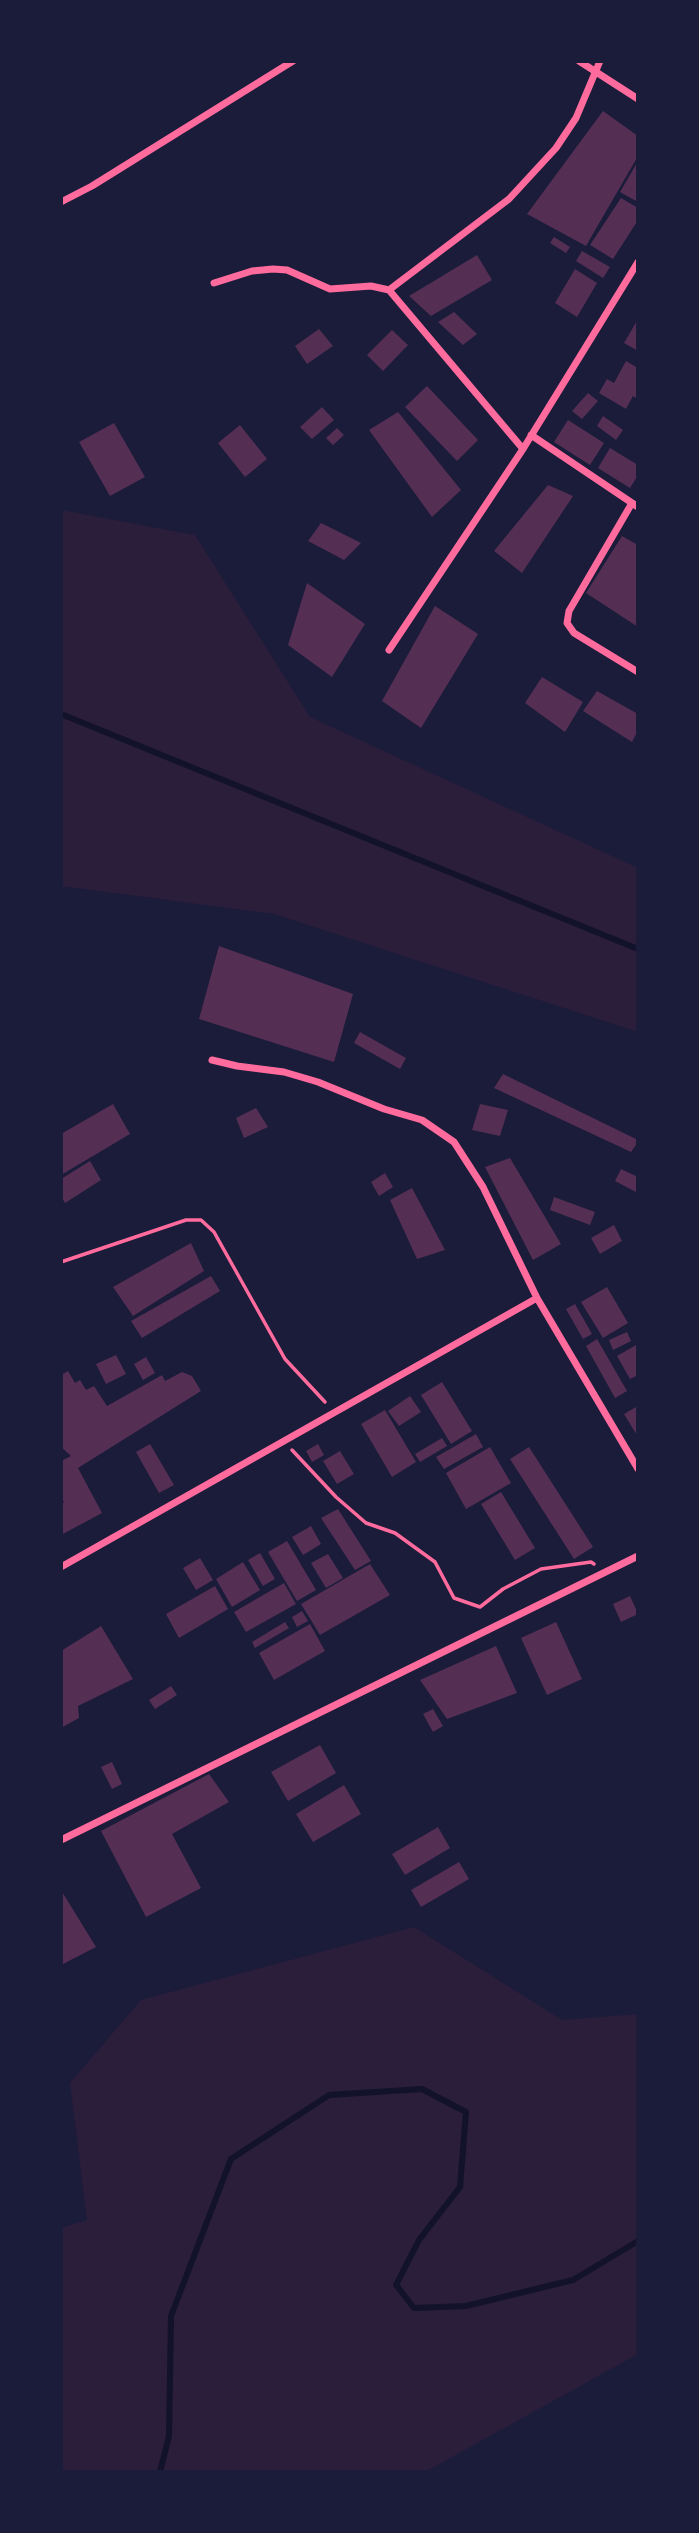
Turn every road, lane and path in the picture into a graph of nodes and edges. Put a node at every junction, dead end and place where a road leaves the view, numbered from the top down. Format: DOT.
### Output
graph roads {
  1 [pos="293,61"];
  2 [pos="579,61"];
  3 [pos="600,61"];
  4 [pos="596,72"];
  5 [pos="638,99"];
  6 [pos="61,202"];
  7 [pos="638,262"];
  8 [pos="214,283"];
  9 [pos="389,289"];
  10 [pos="531,435"];
  11 [pos="523,449"];
  12 [pos="635,505"];
  13 [pos="389,650"];
  14 [pos="638,672"];
  15 [pos="212,1060"];
  16 [pos="61,1262"];
  17 [pos="537,1298"];
  18 [pos="336,1411"];
  19 [pos="284,1441"];
  20 [pos="638,1469"];
  21 [pos="638,1556"];
  22 [pos="61,1567"];
  23 [pos="608,1572"];
  24 [pos="61,1840"];
  1 -- 6 [label="street"];
  2 -- 4 [label="street"];
  3 -- 4 [label="street"];
  4 -- 5 [label="street"];
  4 -- 9 [label="street"];
  7 -- 10 [label="street"];
  8 -- 9 [label="street"];
  9 -- 11 [label="street"];
  10 -- 11 [label="street"];
  10 -- 12 [label="street"];
  11 -- 13 [label="street"];
  12 -- 14 [label="street"];
  15 -- 17 [label="street"];
  16 -- 18 [label="path"];
  17 -- 18 [label="street"];
  17 -- 20 [label="street"];
  18 -- 19 [label="street"];
  19 -- 22 [label="street"];
  19 -- 23 [label="path"];
  21 -- 23 [label="street"];
  23 -- 24 [label="street"];
}
